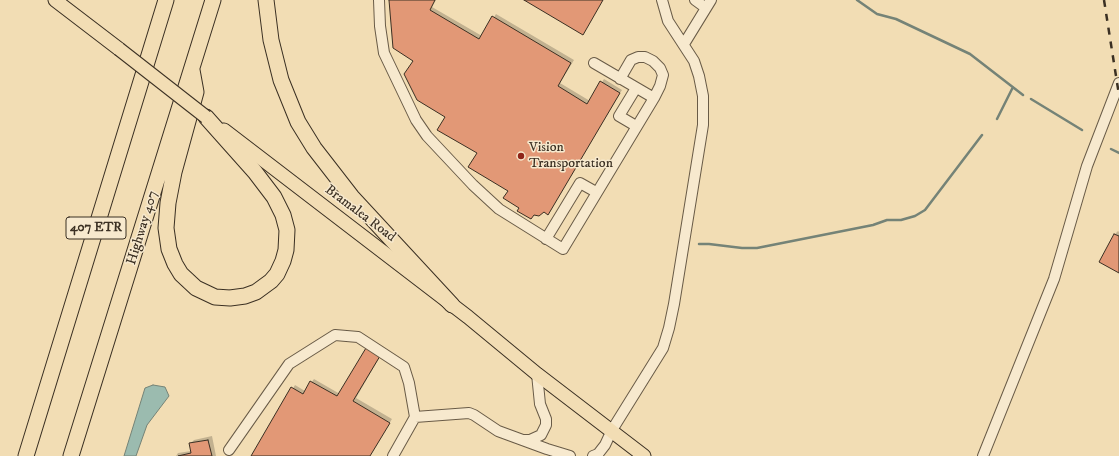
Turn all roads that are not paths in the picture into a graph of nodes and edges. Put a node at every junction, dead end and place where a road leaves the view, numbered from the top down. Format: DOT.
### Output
graph roads {
  1 [pos="55,0"];
  2 [pos="166,0"];
  3 [pos="213,0"];
  4 [pos="266,0"];
  5 [pos="379,0"];
  6 [pos="662,0"];
  7 [pos="694,0"];
  8 [pos="708,4"];
  9 [pos="684,44"];
  10 [pos="594,63"];
  11 [pos="192,70"];
  12 [pos="620,78"];
  13 [pos="1119,83"];
  14 [pos="636,88"];
  15 [pos="654,98"];
  16 [pos="206,117"];
  17 [pos="636,126"];
  18 [pos="596,192"];
  19 [pos="546,239"];
  20 [pos="452,305"];
  21 [pos="537,374"];
  22 [pos="415,417"];
  23 [pos="612,430"];
  24 [pos="519,439"];
  25 [pos="229,450"];
  26 [pos="26,456"];
  27 [pos="71,456"];
  28 [pos="393,456"];
  29 [pos="570,456"];
  30 [pos="593,456"];
  31 [pos="644,456"];
  32 [pos="983,456"];
  1 -- 16 [label="main road, Bramalea Road, bridge"];
  2 -- 26 [label="highway, 407 ETR"];
  3 -- 11 [label="highway, Highway 407 / 407 ETR"];
  4 -- 20 [label="highway"];
  5 -- 19 [label="lane"];
  6 -- 9 [label="lane"];
  7 -- 8 [label="lane"];
  8 -- 9 [label="lane"];
  9 -- 23 [label="lane"];
  10 -- 12 [label="lane"];
  11 -- 16 [label="highway"];
  11 -- 27 [label="highway, Highway 407 / 407 ETR"];
  12 -- 14 [label="lane"];
  12 -- 15 [label="lane"];
  13 -- 32 [label="lane"];
  14 -- 15 [label="lane"];
  14 -- 17 [label="lane"];
  15 -- 17 [label="lane"];
  16 -- 20 [label="main road, Bramalea Road"];
  17 -- 18 [label="lane"];
  18 -- 19 [label="lane"];
  18 -- 19 [label="lane"];
  20 -- 21 [label="main road, Bramalea Road"];
  21 -- 23 [label="main road, Bramalea Road"];
  21 -- 24 [label="lane"];
  22 -- 24 [label="lane"];
  22 -- 25 [label="lane"];
  22 -- 28 [label="lane"];
  23 -- 30 [label="lane"];
  23 -- 31 [label="main road, Bramalea Road"];
  24 -- 29 [label="lane"];
}
